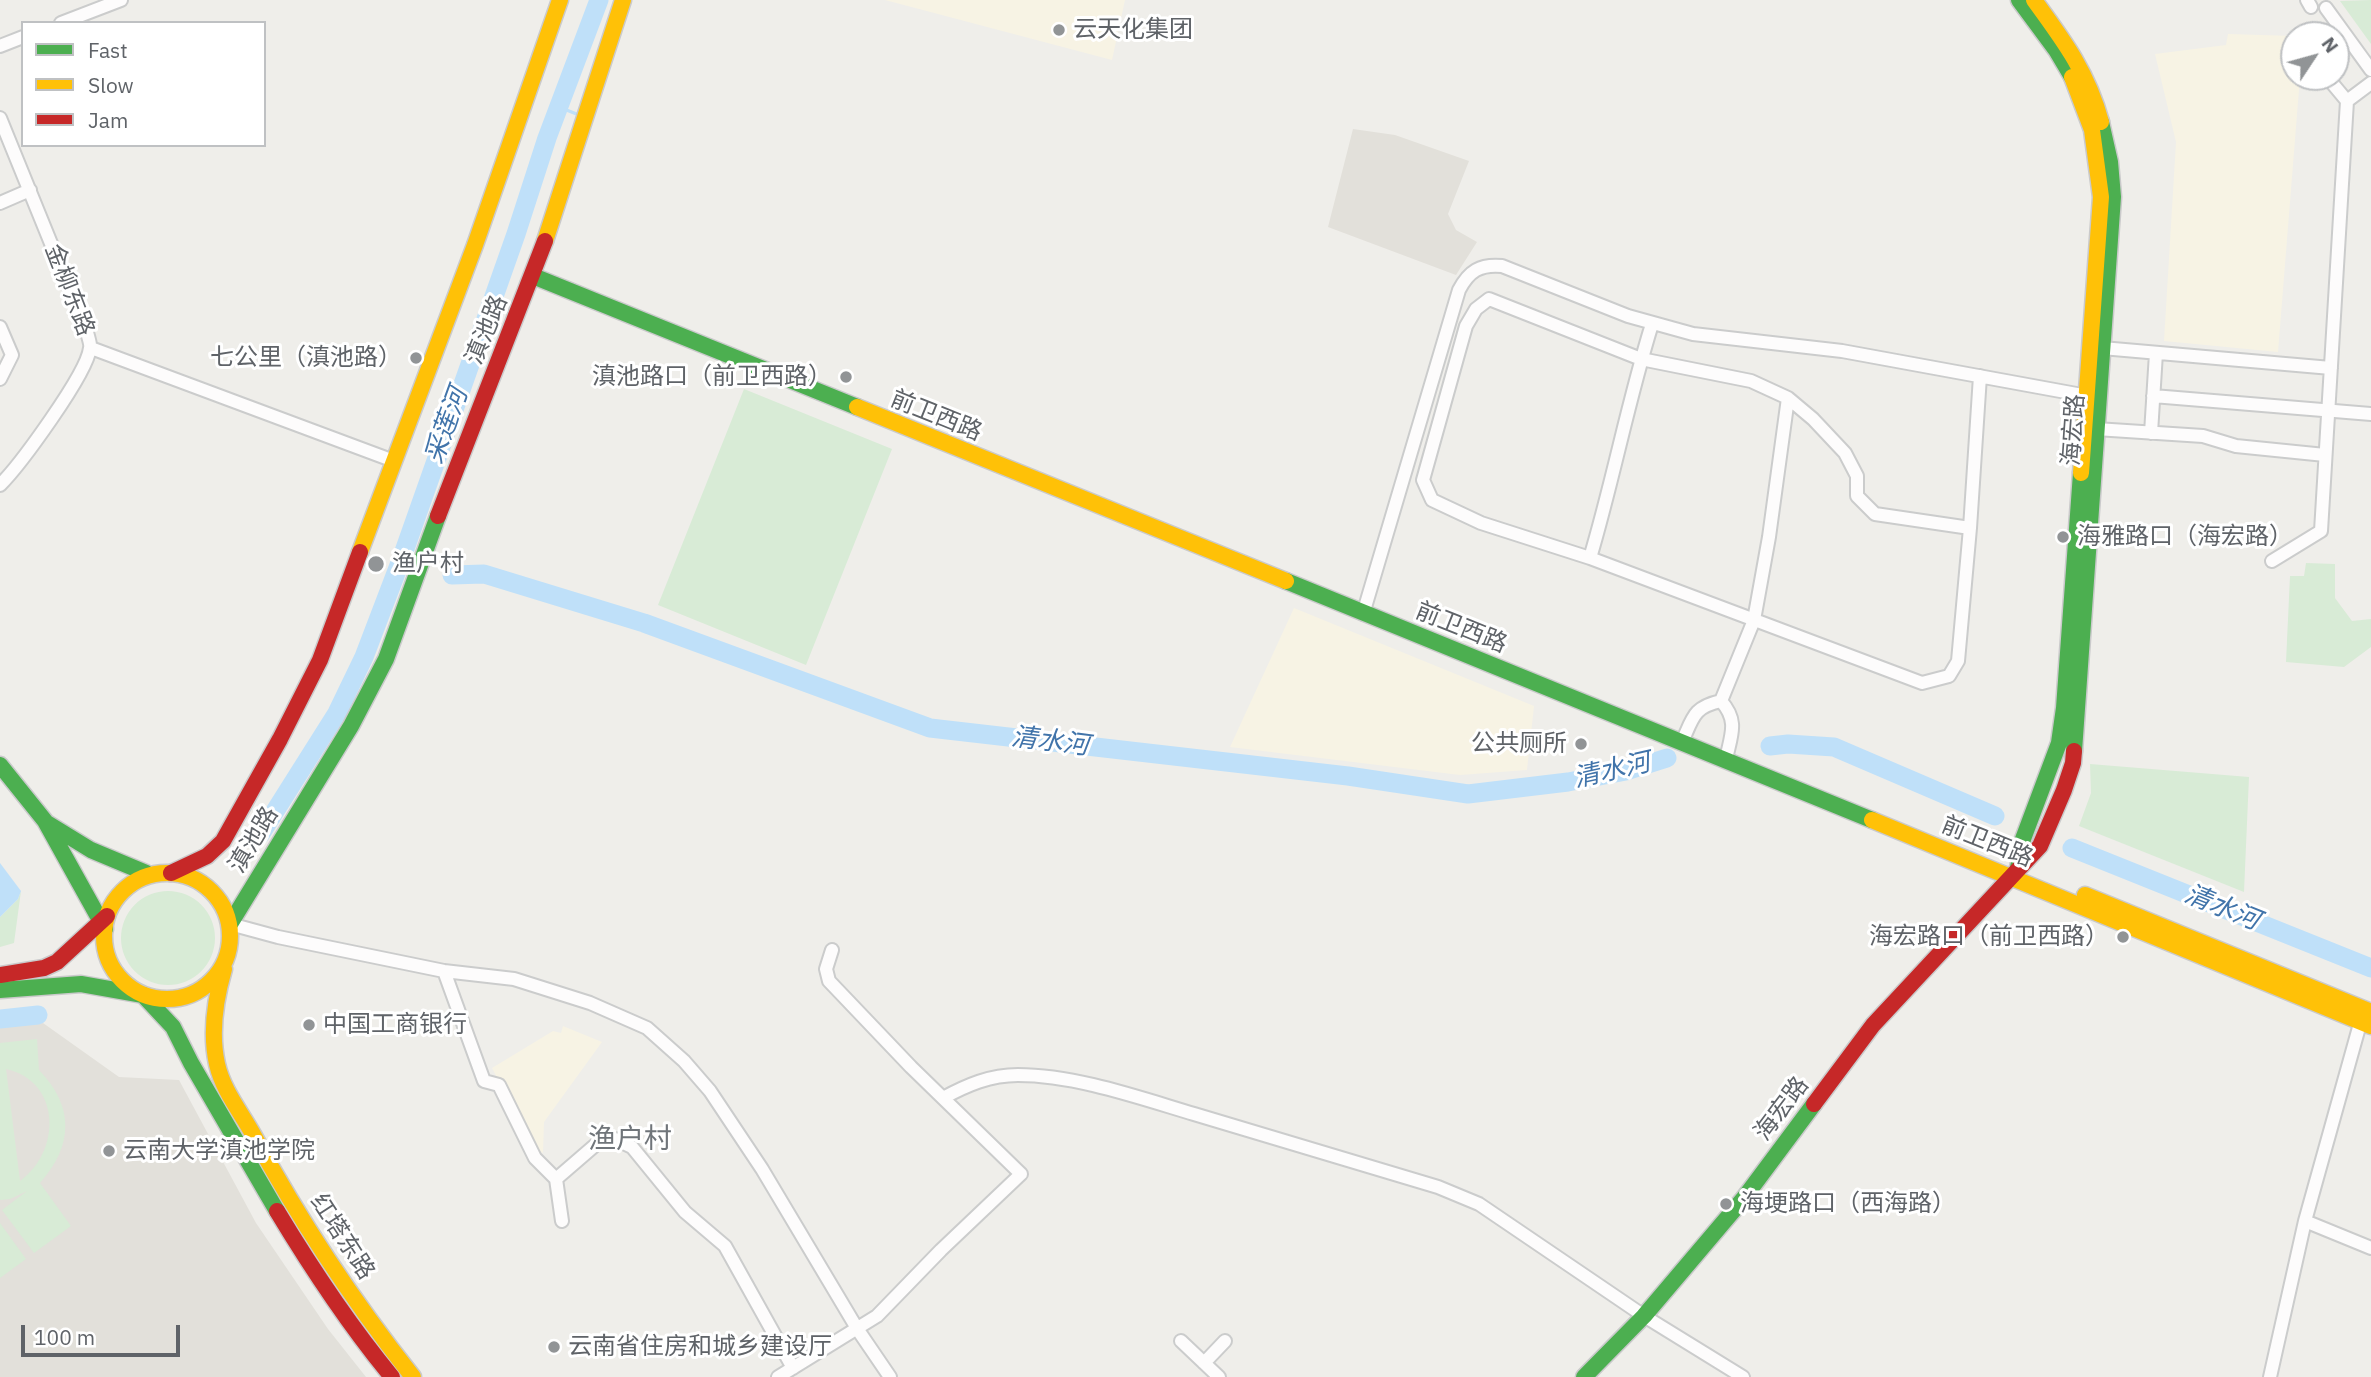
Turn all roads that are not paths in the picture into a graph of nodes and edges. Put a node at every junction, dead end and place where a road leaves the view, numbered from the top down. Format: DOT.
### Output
graph roads {
  1 [pos="121,0"];
  2 [pos="560,0"];
  3 [pos="623,0"];
  4 [pos="2019,0"];
  5 [pos="2034,0"];
  6 [pos="2326,8"];
  7 [pos="66,21"];
  8 [pos="21,38"];
  9 [pos="0,46"];
  10 [pos="2371,70"];
  11 [pos="2371,83"];
  12 [pos="2339,91"];
  13 [pos="2347,101"];
  14 [pos="0,118"];
  15 [pos="30,190"];
  16 [pos="0,203"];
  17 [pos="535,271"];
  18 [pos="1652,324"];
  19 [pos="0,327"];
  20 [pos="90,348"];
  21 [pos="2102,348"];
  22 [pos="2156,353"];
  23 [pos="1641,359"];
  24 [pos="2331,368"];
  25 [pos="1980,376"];
  26 [pos="0,379"];
  27 [pos="2093,397"];
  28 [pos="2153,397"];
  29 [pos="1788,398"];
  30 [pos="2328,410"];
  31 [pos="2371,414"];
  32 [pos="2096,429"];
  33 [pos="2151,433"];
  34 [pos="2325,455"];
  35 [pos="394,461"];
  36 [pos="0,485"];
  37 [pos="1970,528"];
  38 [pos="1590,558"];
  39 [pos="2272,561"];
  40 [pos="1365,609"];
  41 [pos="1754,620"];
  42 [pos="1721,701"];
  43 [pos="1684,738"];
  44 [pos="1727,754"];
  45 [pos="0,765"];
  46 [pos="45,821"];
  47 [pos="2015,872"];
  48 [pos="146,873"];
  49 [pos="171,873"];
  50 [pos="85,893"];
  51 [pos="105,922"];
  52 [pos="230,924"];
  53 [pos="77,944"];
  54 [pos="832,950"];
  55 [pos="228,956"];
  56 [pos="444,971"];
  57 [pos="0,975"];
  58 [pos="0,990"];
  59 [pos="143,995"];
  60 [pos="2367,1017"];
  61 [pos="943,1098"];
  62 [pos="556,1179"];
  63 [pos="562,1221"];
  64 [pos="2305,1221"];
  65 [pos="2371,1248"];
  66 [pos="1644,1316"];
  67 [pos="858,1330"];
  68 [pos="1181,1341"];
  69 [pos="1225,1341"];
  70 [pos="1204,1363"];
  71 [pos="793,1368"];
  72 [pos="392,1377"];
  73 [pos="413,1377"];
  74 [pos="778,1377"];
  75 [pos="890,1377"];
  76 [pos="1219,1377"];
  77 [pos="1584,1377"];
  78 [pos="1743,1377"];
  79 [pos="2270,1377"];
  1 -- 7 [label="street"];
  2 -- 35 [label="main road, 滇池路"];
  3 -- 17 [label="main road, 滇池路"];
  4 -- 27 [label="main road, 海宏路"];
  5 -- 21 [label="main road, 海宏路"];
  6 -- 10 [label="street"];
  8 -- 9 [label="street"];
  11 -- 13 [label="street"];
  12 -- 13 [label="street"];
  13 -- 24 [label="street"];
  14 -- 15 [label="street, 金柳东路"];
  15 -- 16 [label="street"];
  15 -- 20 [label="street, 金柳东路"];
  17 -- 40 [label="main road, 前卫西路"];
  17 -- 52 [label="main road, 滇池路"];
  18 -- 23 [label="street"];
  18 -- 25 [label="street"];
  18 -- 40 [label="street"];
  19 -- 26 [label="street"];
  20 -- 35 [label="street"];
  20 -- 36 [label="street, 金柳东路"];
  21 -- 22 [label="street"];
  21 -- 27 [label="main road, 海宏路"];
  22 -- 24 [label="street"];
  22 -- 28 [label="street"];
  23 -- 29 [label="street"];
  23 -- 38 [label="street"];
  23 -- 38 [label="street"];
  24 -- 30 [label="street"];
  25 -- 27 [label="street"];
  25 -- 37 [label="street"];
  27 -- 32 [label="main road, 海宏路"];
  27 -- 47 [label="main road, 海宏路"];
  28 -- 30 [label="street"];
  28 -- 33 [label="street"];
  29 -- 37 [label="street"];
  29 -- 41 [label="street"];
  30 -- 31 [label="street"];
  30 -- 34 [label="street"];
  32 -- 33 [label="street"];
  32 -- 47 [label="main road, 海宏路"];
  33 -- 34 [label="street"];
  34 -- 39 [label="street"];
  35 -- 49 [label="main road, 滇池路"];
  37 -- 41 [label="street"];
  38 -- 41 [label="street"];
  40 -- 43 [label="main road, 前卫西路"];
  41 -- 42 [label="street"];
  42 -- 43 [label="street"];
  42 -- 44 [label="street"];
  43 -- 44 [label="main road, 前卫西路"];
  44 -- 47 [label="main road, 前卫西路"];
  45 -- 46 [label="main road"];
  46 -- 48 [label="main road"];
  46 -- 50 [label="main road"];
  47 -- 60 [label="main road, 前卫西路"];
  47 -- 66 [label="main road, 海宏路"];
  48 -- 49 [label="main road"];
  48 -- 51 [label="main road"];
  49 -- 52 [label="main road"];
  50 -- 51 [label="main road"];
  50 -- 53 [label="main road"];
  51 -- 53 [label="main road"];
  51 -- 59 [label="main road"];
  52 -- 55 [label="main road"];
  52 -- 56 [label="street"];
  53 -- 57 [label="main road"];
  54 -- 61 [label="street"];
  55 -- 59 [label="main road"];
  55 -- 73 [label="main road, 红塔东路"];
  56 -- 62 [label="street"];
  56 -- 67 [label="street"];
  58 -- 59 [label="main road"];
  59 -- 72 [label="main road, 红塔东路"];
  60 -- 64 [label="street"];
  61 -- 66 [label="street"];
  61 -- 67 [label="street"];
  62 -- 63 [label="street"];
  62 -- 71 [label="street"];
  64 -- 65 [label="street"];
  64 -- 79 [label="street"];
  66 -- 77 [label="main road, 海宏路"];
  66 -- 78 [label="street"];
  67 -- 71 [label="street"];
  67 -- 75 [label="street"];
  68 -- 70 [label="street"];
  69 -- 70 [label="street"];
  70 -- 76 [label="street"];
  71 -- 74 [label="street"];
}
